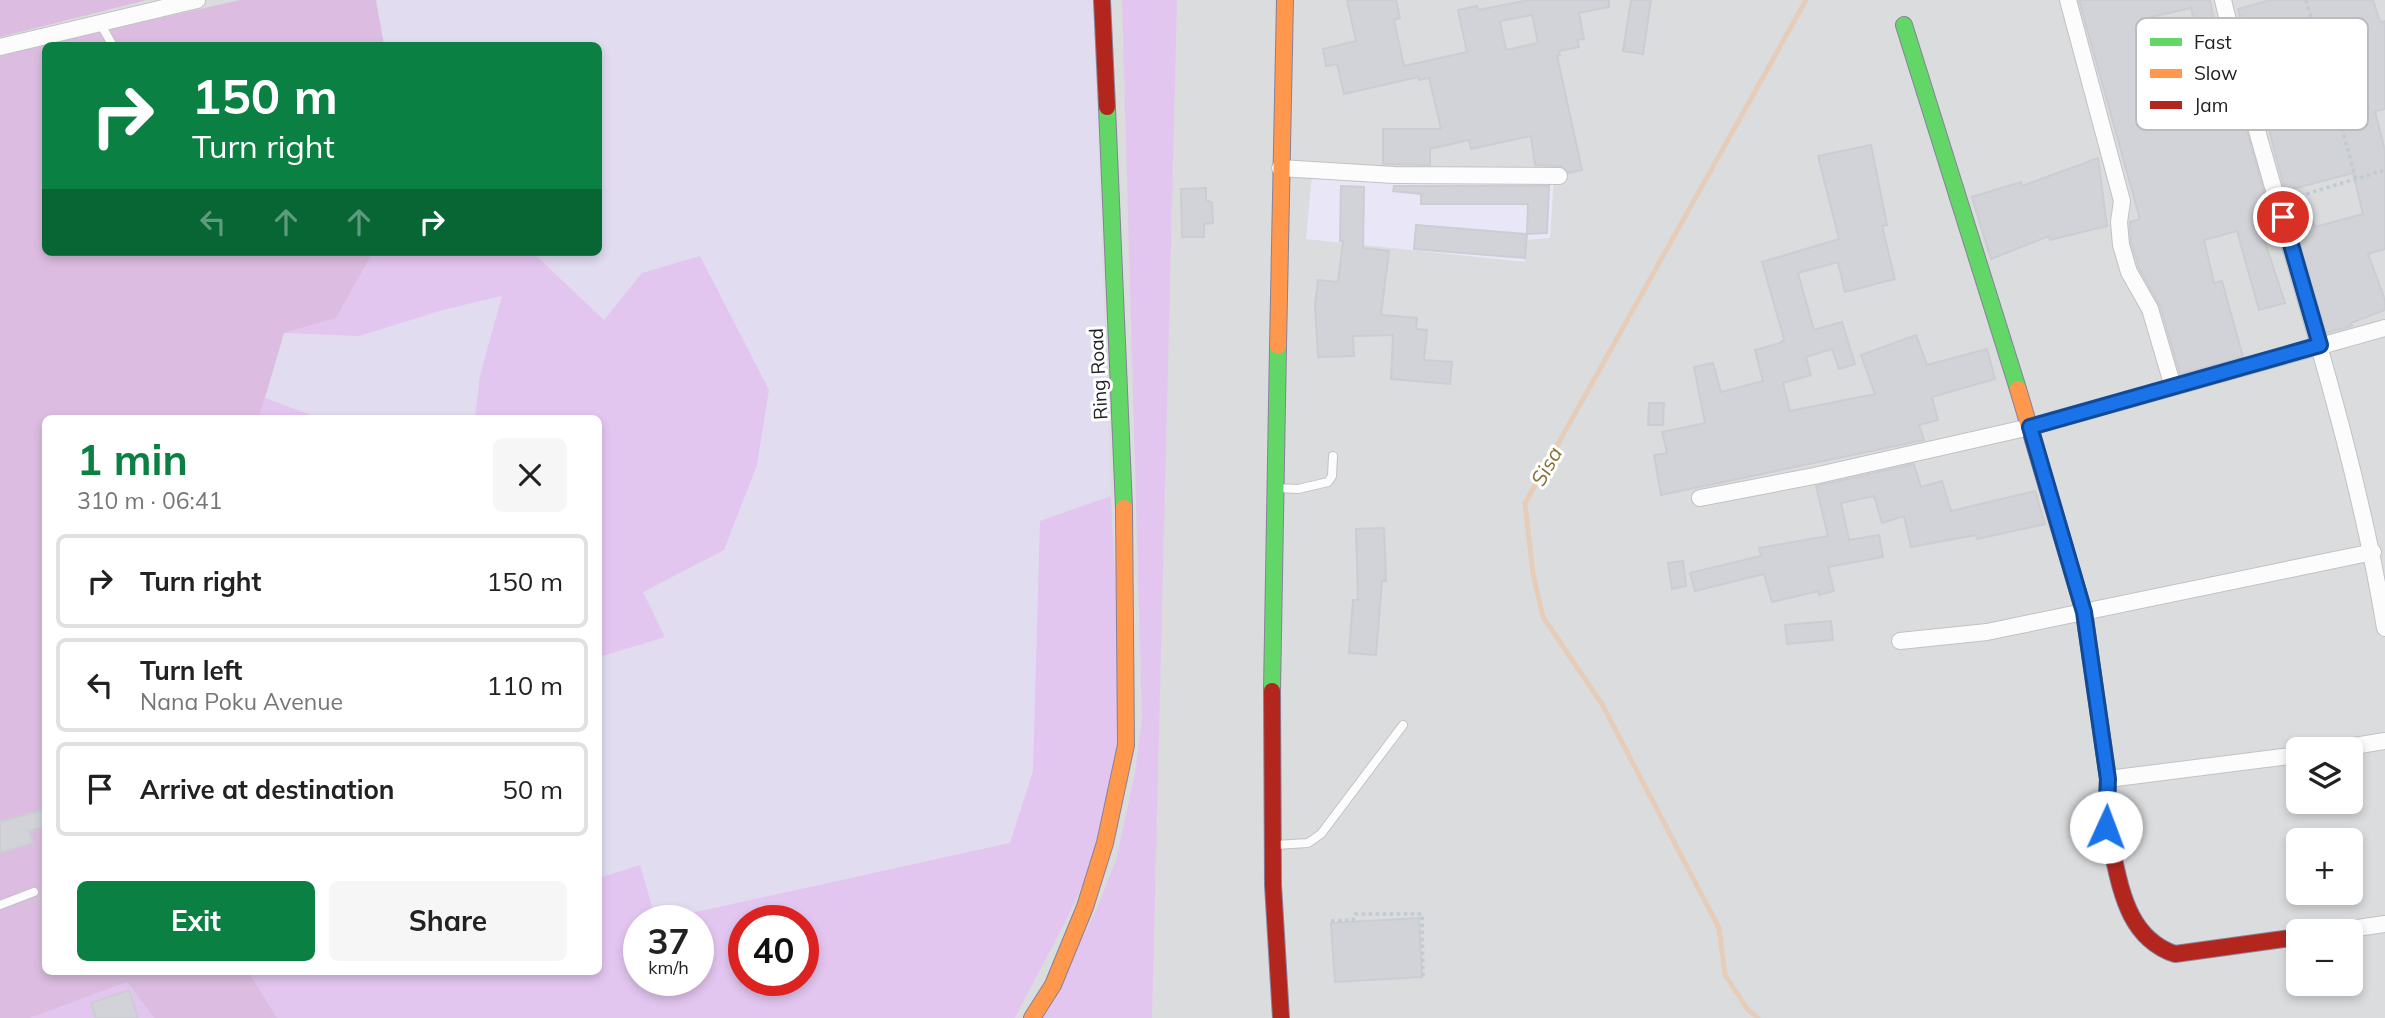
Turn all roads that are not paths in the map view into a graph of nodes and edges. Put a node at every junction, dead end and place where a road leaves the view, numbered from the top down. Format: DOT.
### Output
graph roads {
  1 [pos="197,0"];
  2 [pos="1102,0"];
  3 [pos="1285,0"];
  4 [pos="2068,0"];
  5 [pos="2223,0"];
  6 [pos="2228,18"];
  7 [pos="100,23"];
  8 [pos="1904,25"];
  9 [pos="111,42"];
  10 [pos="0,47"];
  11 [pos="2260,130"];
  12 [pos="1280,168"];
  13 [pos="1559,176"];
  14 [pos="2385,328"];
  15 [pos="2320,345"];
  16 [pos="2173,387"];
  17 [pos="2030,427"];
  18 [pos="1333,456"];
  19 [pos="1275,488"];
  20 [pos="1700,498"];
  21 [pos="2373,552"];
  22 [pos="2084,612"];
  23 [pos="2385,628"];
  24 [pos="1900,641"];
  25 [pos="1403,725"];
  26 [pos="2385,741"];
  27 [pos="2363,745"];
  28 [pos="2286,757"];
  29 [pos="2108,779"];
  30 [pos="1272,845"];
  31 [pos="34,892"];
  32 [pos="0,905"];
  33 [pos="2385,924"];
  34 [pos="2363,927"];
  35 [pos="2286,939"];
  36 [pos="1032,1018"];
  37 [pos="1281,1018"];
  1 -- 7 [label="street"];
  2 -- 36 [label="street, Ring Road"];
  3 -- 12 [label="street"];
  4 -- 16 [label="street"];
  5 -- 6 [label="street"];
  7 -- 9 [label="lane"];
  7 -- 10 [label="street"];
  8 -- 17 [label="street"];
  11 -- 15 [label="street"];
  12 -- 13 [label="street"];
  12 -- 19 [label="street"];
  14 -- 15 [label="street"];
  15 -- 16 [label="street"];
  15 -- 21 [label="street"];
  16 -- 17 [label="street"];
  17 -- 20 [label="street"];
  17 -- 22 [label="street"];
  18 -- 19 [label="lane"];
  19 -- 30 [label="street"];
  21 -- 22 [label="street"];
  21 -- 23 [label="street"];
  22 -- 24 [label="street"];
  22 -- 29 [label="street"];
  25 -- 30 [label="lane"];
  26 -- 27 [label="street"];
  28 -- 29 [label="street"];
  29 -- 35 [label="street"];
  30 -- 37 [label="street"];
  31 -- 32 [label="lane"];
  33 -- 34 [label="street"];
}
